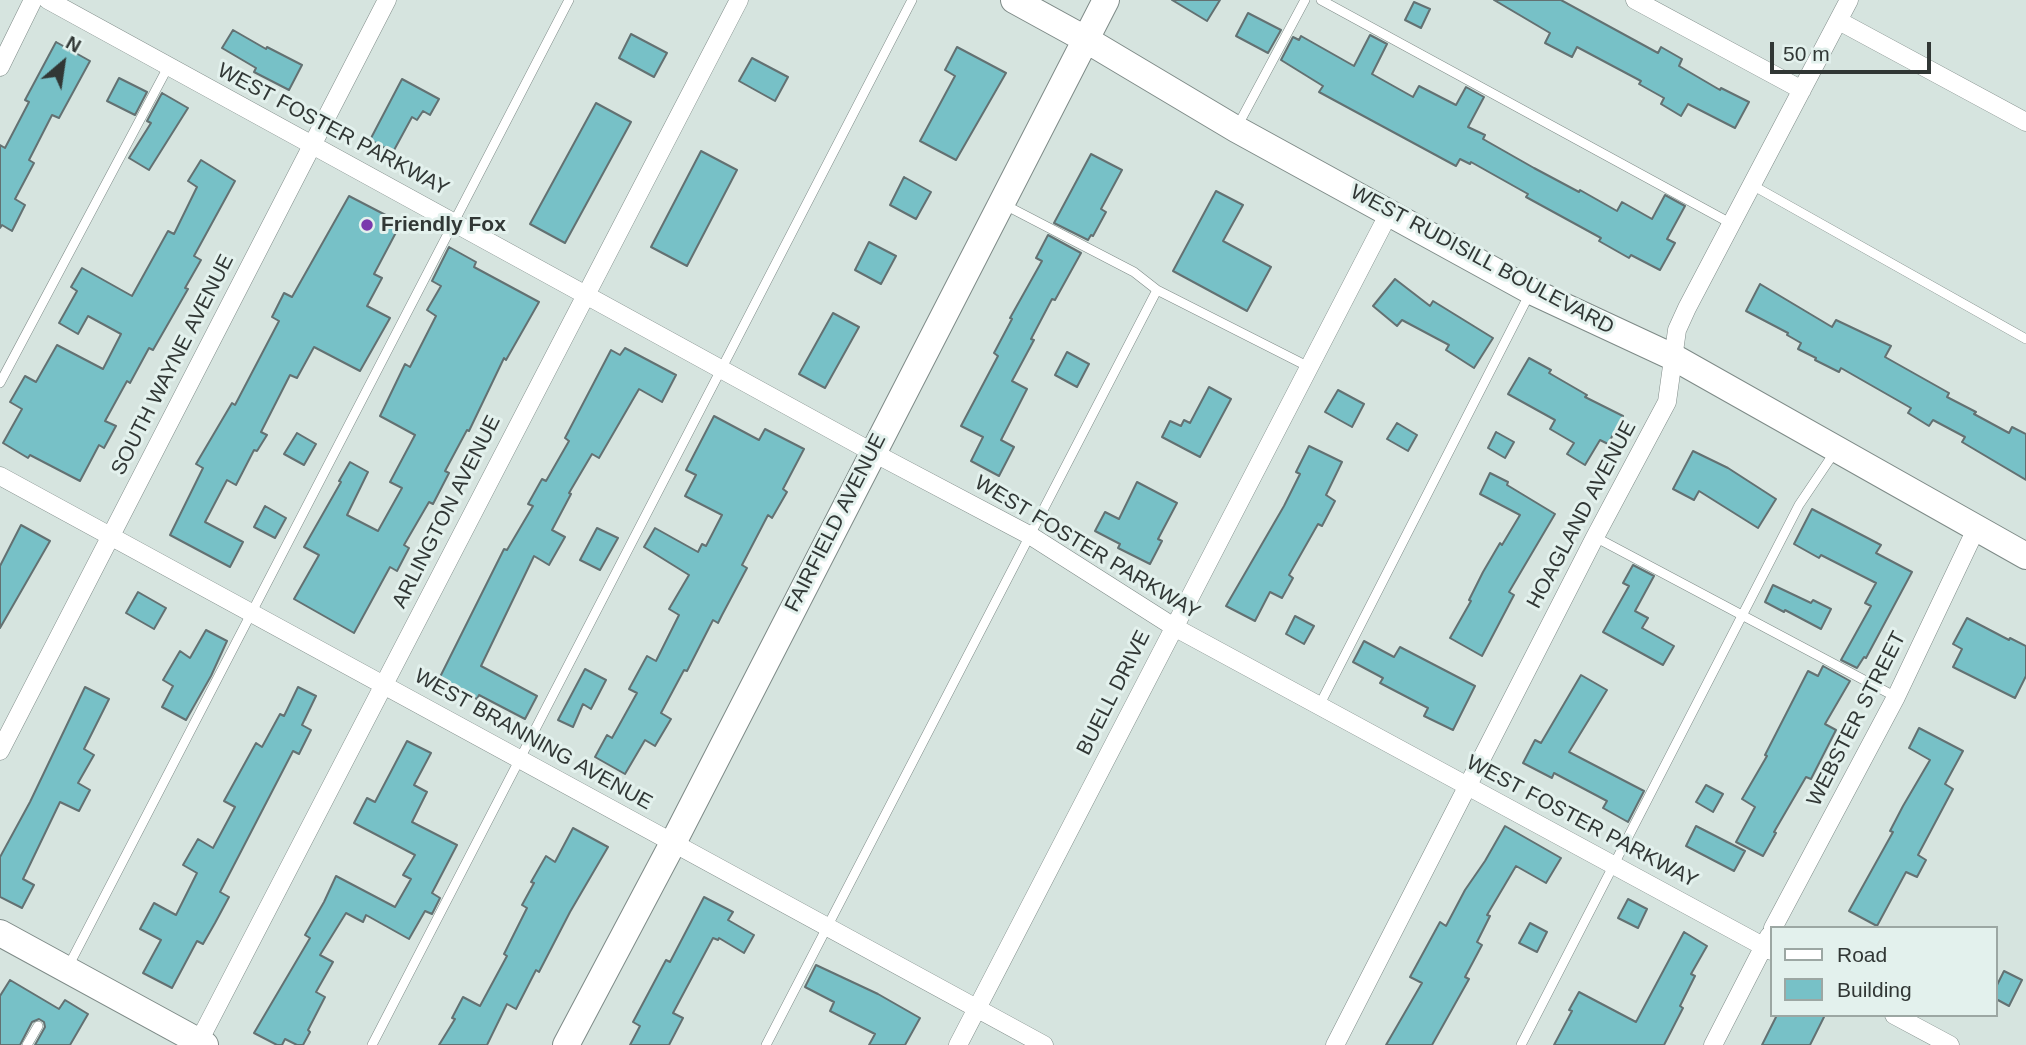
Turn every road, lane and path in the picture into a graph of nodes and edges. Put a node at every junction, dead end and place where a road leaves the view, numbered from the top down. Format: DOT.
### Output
graph roads {
  1 [pos="33,0"];
  2 [pos="48,0"];
  3 [pos="387,0"];
  4 [pos="569,0"];
  5 [pos="739,0"];
  6 [pos="912,0"];
  7 [pos="1014,0"];
  8 [pos="1106,0"];
  9 [pos="1305,0"];
  10 [pos="1321,0"];
  11 [pos="1635,0"];
  12 [pos="1849,0"];
  13 [pos="1839,21"];
  14 [pos="1085,39"];
  15 [pos="168,66"];
  16 [pos="0,67"];
  17 [pos="1802,90"];
  18 [pos="2026,122"];
  19 [pos="1236,129"];
  20 [pos="311,144"];
  21 [pos="1752,185"];
  22 [pos="1000,202"];
  23 [pos="1389,213"];
  24 [pos="454,222"];
  25 [pos="1732,224"];
  26 [pos="1157,290"];
  27 [pos="1531,291"];
  28 [pos="585,295"];
  29 [pos="2026,339"];
  30 [pos="1675,358"];
  31 [pos="1309,367"];
  32 [pos="722,370"];
  33 [pos="0,383"];
  34 [pos="1836,450"];
  35 [pos="872,452"];
  36 [pos="0,476"];
  37 [pos="1976,529"];
  38 [pos="111,536"];
  39 [pos="1031,536"];
  40 [pos="1595,537"];
  41 [pos="2026,556"];
  42 [pos="251,613"];
  43 [pos="1743,617"];
  44 [pos="1174,627"];
  45 [pos="384,685"];
  46 [pos="1896,697"];
  47 [pos="1319,706"];
  48 [pos="0,751"];
  49 [pos="520,760"];
  50 [pos="1468,787"];
  51 [pos="673,843"];
  52 [pos="1613,865"];
  53 [pos="1775,926"];
  54 [pos="828,928"];
  55 [pos="0,933"];
  56 [pos="1768,948"];
  57 [pos="67,969"];
  58 [pos="977,1009"];
  59 [pos="1898,1017"];
  60 [pos="37,1026"];
  61 [pos="200,1044"];
  62 [pos="27,1045"];
  63 [pos="372,1045"];
  64 [pos="566,1045"];
  65 [pos="766,1045"];
  66 [pos="958,1045"];
  67 [pos="1044,1045"];
  68 [pos="1335,1045"];
  69 [pos="1521,1045"];
  70 [pos="1713,1045"];
  71 [pos="1950,1045"];
  1 -- 16 [label="street"];
  2 -- 15 [label="street, WEST FOSTER PARKWAY"];
  3 -- 20 [label="street, SOUTH WAYNE AVENUE"];
  4 -- 24 [label="lane"];
  5 -- 28 [label="street, ARLINGTON AVENUE"];
  6 -- 32 [label="lane"];
  7 -- 14 [label="street, WEST RUDISILL BOULEVARD"];
  8 -- 14 [label="street, FAIRFIELD AVENUE"];
  9 -- 19 [label="lane"];
  10 -- 25 [label="lane"];
  11 -- 17 [label="street"];
  12 -- 13 [label="street, HOAGLAND AVENUE"];
  13 -- 17 [label="street, HOAGLAND AVENUE"];
  13 -- 18 [label="street"];
  14 -- 19 [label="street, WEST RUDISILL BOULEVARD"];
  14 -- 22 [label="street, FAIRFIELD AVENUE"];
  15 -- 20 [label="street, WEST FOSTER PARKWAY"];
  15 -- 33 [label="lane"];
  17 -- 21 [label="street, HOAGLAND AVENUE"];
  19 -- 23 [label="street, WEST RUDISILL BOULEVARD"];
  20 -- 24 [label="street, WEST FOSTER PARKWAY"];
  20 -- 38 [label="street, SOUTH WAYNE AVENUE"];
  21 -- 25 [label="street, HOAGLAND AVENUE"];
  21 -- 29 [label="lane"];
  22 -- 26 [label="lane"];
  22 -- 35 [label="street, FAIRFIELD AVENUE"];
  23 -- 27 [label="street, WEST RUDISILL BOULEVARD"];
  23 -- 31 [label="street, BUELL DRIVE"];
  24 -- 28 [label="street, WEST FOSTER PARKWAY"];
  24 -- 42 [label="lane"];
  25 -- 30 [label="street, HOAGLAND AVENUE"];
  26 -- 31 [label="lane"];
  26 -- 39 [label="lane"];
  27 -- 30 [label="street, WEST RUDISILL BOULEVARD"];
  27 -- 47 [label="lane"];
  28 -- 32 [label="street, WEST FOSTER PARKWAY"];
  28 -- 45 [label="street, ARLINGTON AVENUE"];
  30 -- 34 [label="street, WEST RUDISILL BOULEVARD"];
  30 -- 40 [label="street, HOAGLAND AVENUE"];
  31 -- 44 [label="street, BUELL DRIVE"];
  32 -- 35 [label="street, WEST FOSTER PARKWAY"];
  32 -- 49 [label="lane"];
  34 -- 37 [label="street, WEST RUDISILL BOULEVARD"];
  34 -- 43 [label="lane"];
  35 -- 39 [label="street, WEST FOSTER PARKWAY"];
  35 -- 51 [label="street, FAIRFIELD AVENUE"];
  36 -- 38 [label="street, WEST BRANNING AVENUE"];
  37 -- 41 [label="street, WEST RUDISILL BOULEVARD"];
  37 -- 46 [label="street, WEBSTER STREET"];
  38 -- 42 [label="street, WEST BRANNING AVENUE"];
  38 -- 48 [label="street, SOUTH WAYNE AVENUE"];
  39 -- 44 [label="street, WEST FOSTER PARKWAY"];
  39 -- 54 [label="lane"];
  40 -- 43 [label="lane"];
  40 -- 50 [label="street, HOAGLAND AVENUE"];
  42 -- 45 [label="street, WEST BRANNING AVENUE"];
  42 -- 57 [label="lane"];
  43 -- 46 [label="lane"];
  43 -- 52 [label="lane"];
  44 -- 47 [label="street, WEST FOSTER PARKWAY"];
  44 -- 58 [label="street, BUELL DRIVE"];
  45 -- 49 [label="street, WEST BRANNING AVENUE"];
  45 -- 61 [label="street, ARLINGTON AVENUE"];
  46 -- 53 [label="street, WEBSTER STREET"];
  47 -- 50 [label="street, WEST FOSTER PARKWAY"];
  49 -- 51 [label="street, WEST BRANNING AVENUE"];
  49 -- 63 [label="lane"];
  50 -- 52 [label="street, WEST FOSTER PARKWAY"];
  50 -- 68 [label="street, HOAGLAND AVENUE"];
  51 -- 54 [label="street, WEST BRANNING AVENUE"];
  51 -- 64 [label="street, FAIRFIELD AVENUE"];
  52 -- 56 [label="street, WEST FOSTER PARKWAY"];
  52 -- 69 [label="lane"];
  54 -- 58 [label="street, WEST BRANNING AVENUE"];
  54 -- 65 [label="lane"];
  55 -- 57 [label="street"];
  56 -- 70 [label="street, WEBSTER STREET"];
  57 -- 61 [label="street"];
  58 -- 66 [label="street, BUELL DRIVE"];
  58 -- 67 [label="street, WEST BRANNING AVENUE"];
  59 -- 71 [label="street"];
  60 -- 62 [label="lane"];
}
